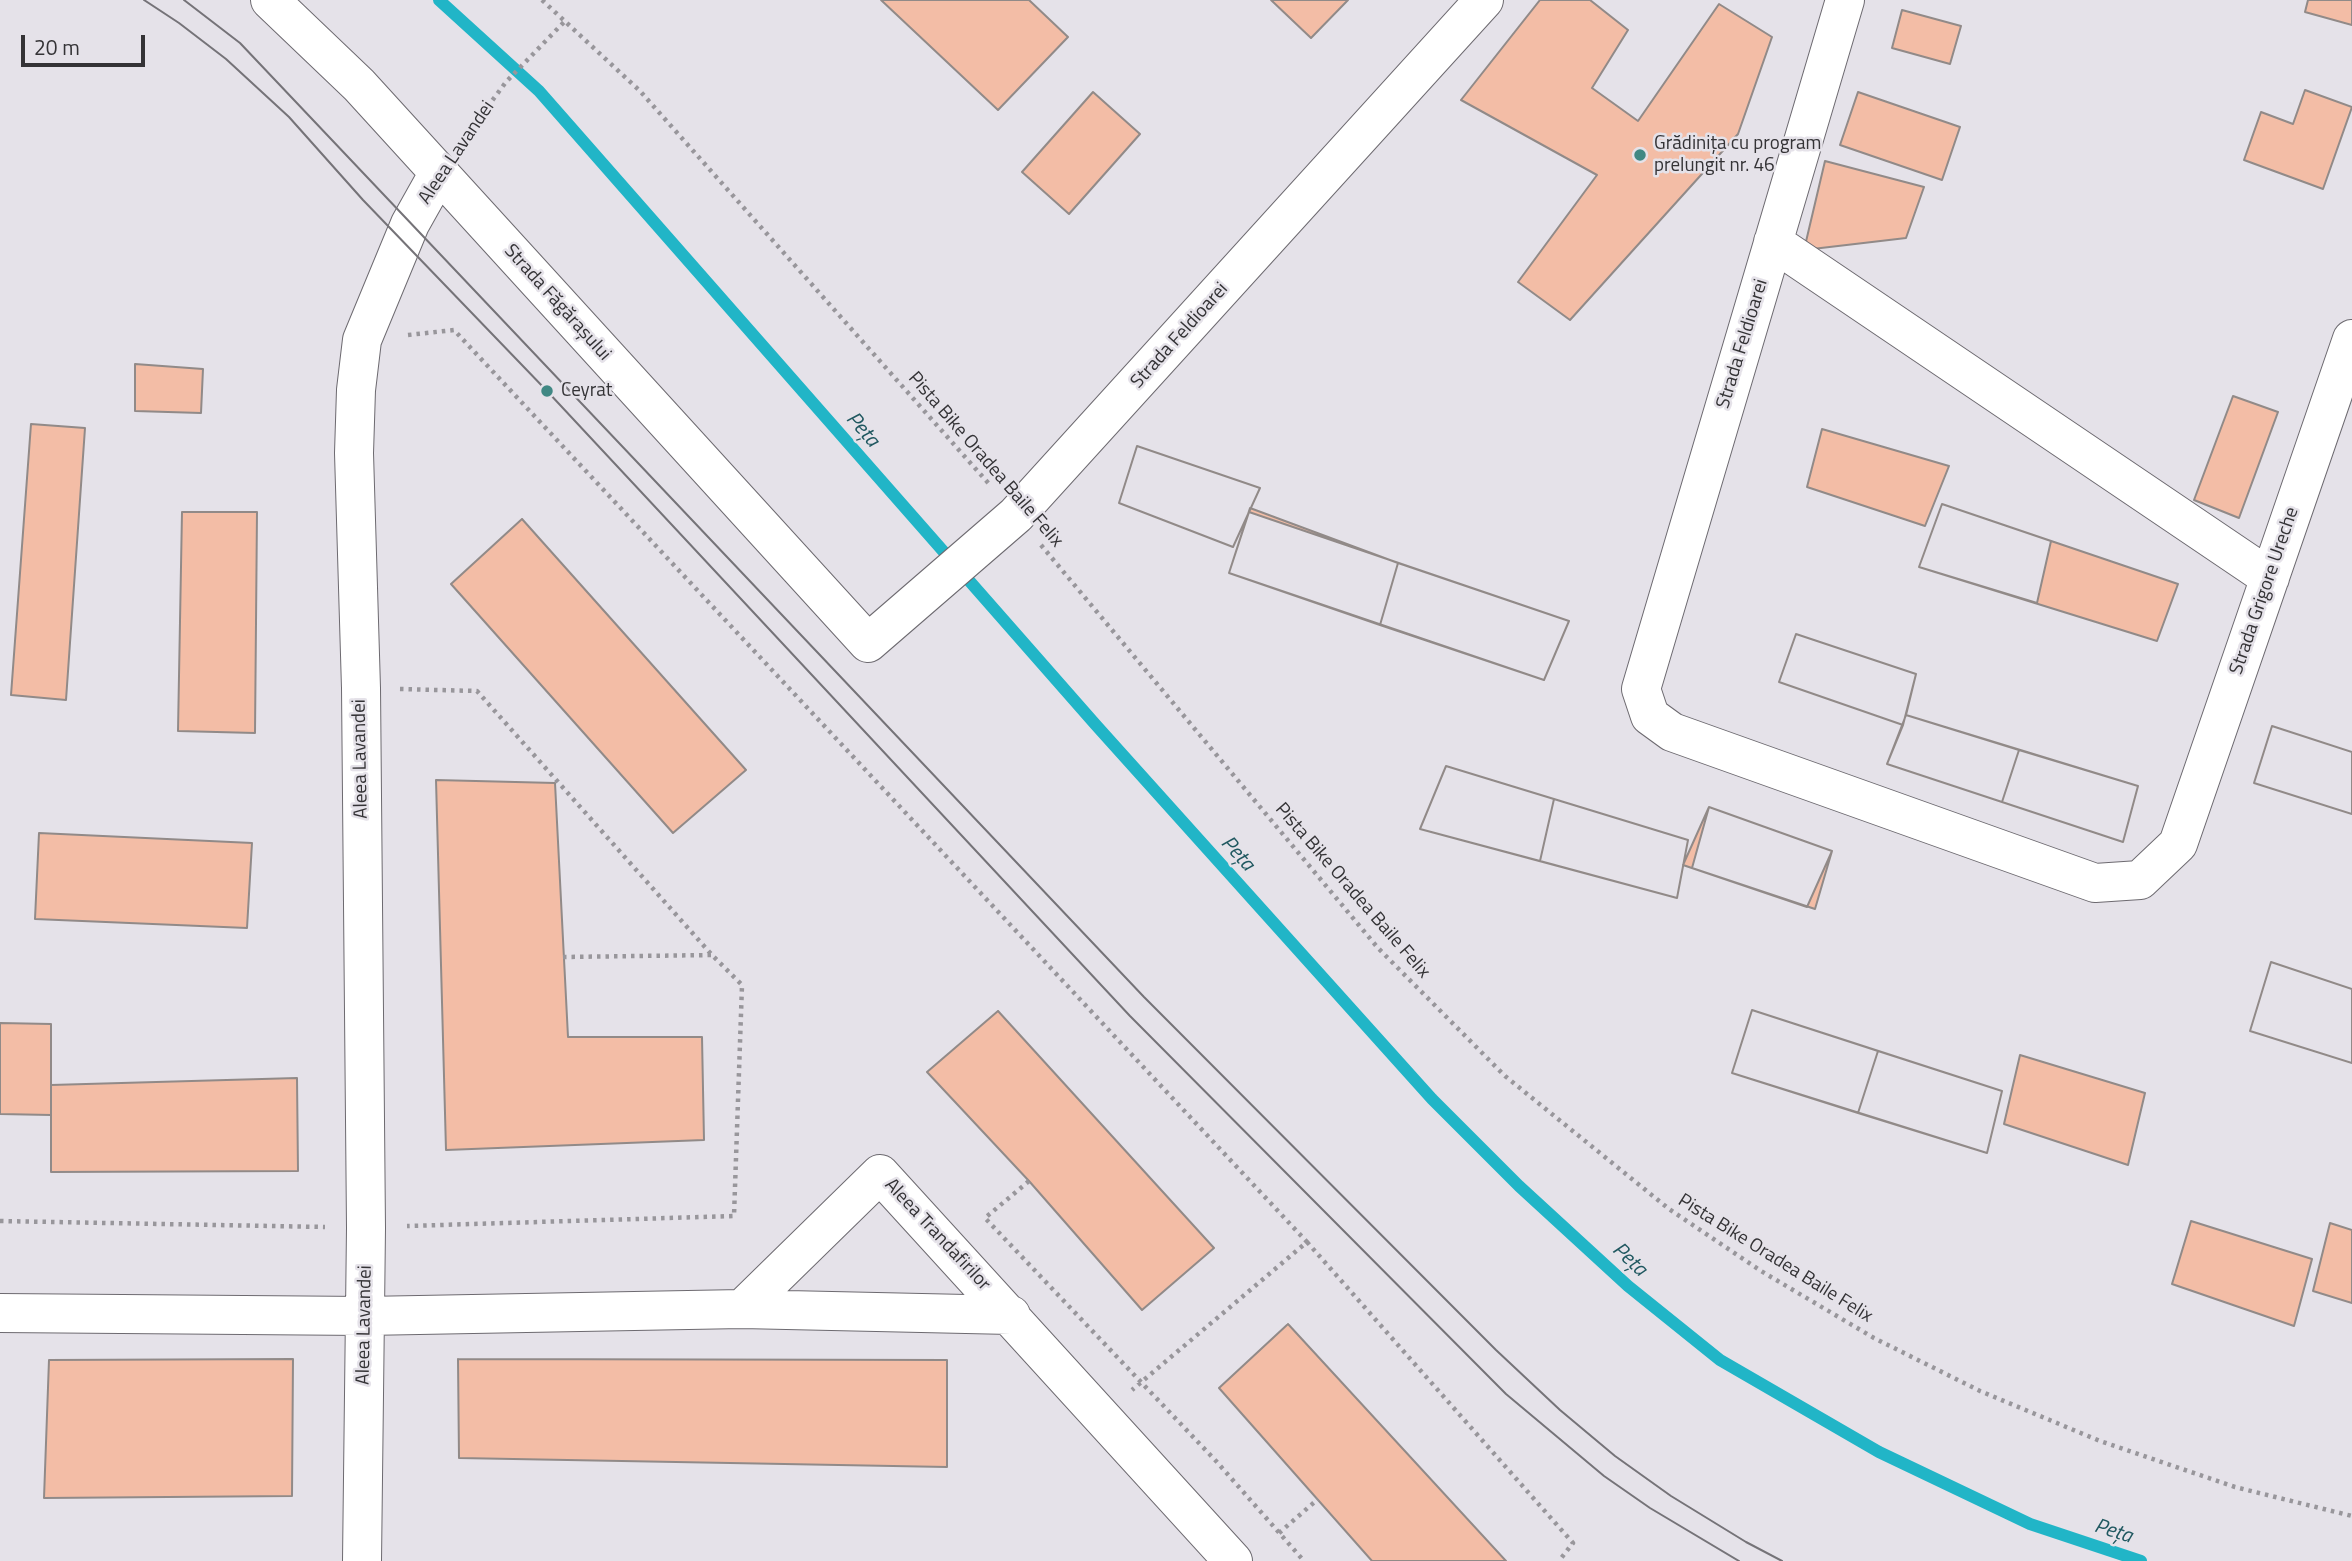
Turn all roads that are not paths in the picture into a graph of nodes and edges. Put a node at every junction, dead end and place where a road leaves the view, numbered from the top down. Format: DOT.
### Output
graph roads {
  1 [pos="270,0"];
  2 [pos="1483,0"];
  3 [pos="1845,0"];
  4 [pos="438,174"];
  5 [pos="1773,242"];
  6 [pos="2352,339"];
  7 [pos="2270,578"];
  8 [pos="876,636"];
  9 [pos="2178,844"];
  10 [pos="742,1309"];
  11 [pos="0,1313"];
  12 [pos="1011,1315"];
  13 [pos="365,1316"];
  14 [pos="362,1561"];
  15 [pos="1233,1561"];
  1 -- 4 [label="street, Strada Făgărașului"];
  2 -- 8 [label="street, Strada Feldioarei"];
  3 -- 5 [label="street, Strada Feldioarei"];
  4 -- 8 [label="street, Strada Făgărașului"];
  4 -- 13 [label="street, Aleea Lavandei"];
  5 -- 7 [label="street"];
  5 -- 9 [label="street, Strada Feldioarei"];
  6 -- 7 [label="street, Strada Grigore Ureche"];
  7 -- 9 [label="street, Strada Grigore Ureche"];
  10 -- 12 [label="street, Aleea Trandafirilor"];
  10 -- 12 [label="street, Aleea Trandafirilor"];
  10 -- 13 [label="street, Aleea Trandafirilor"];
  11 -- 13 [label="street, Aleea Trandafirilor"];
  12 -- 15 [label="street, Aleea Trandafirilor"];
  13 -- 14 [label="street, Aleea Lavandei"];
}
